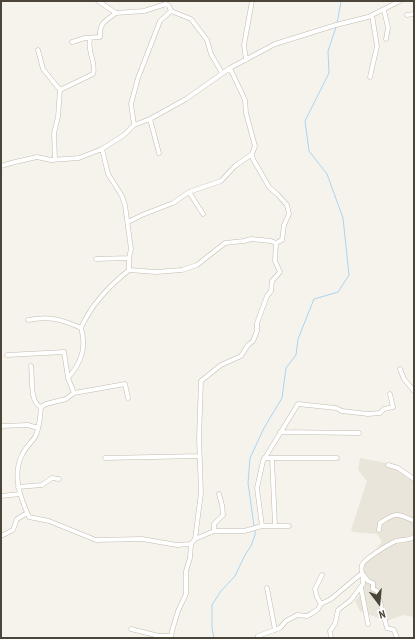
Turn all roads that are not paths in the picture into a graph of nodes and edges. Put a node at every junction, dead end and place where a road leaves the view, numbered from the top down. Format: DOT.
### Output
graph roads {
  1 [pos="98,1"];
  2 [pos="252,1"];
  3 [pos="400,1"];
  4 [pos="384,10"];
  5 [pos="171,11"];
  6 [pos="116,12"];
  7 [pos="414,14"];
  8 [pos="372,15"];
  9 [pos="407,15"];
  10 [pos="90,38"];
  11 [pos="386,39"];
  12 [pos="72,42"];
  13 [pos="38,50"];
  14 [pos="246,60"];
  15 [pos="230,68"];
  16 [pos="222,73"];
  17 [pos="370,76"];
  18 [pos="60,90"];
  19 [pos="150,119"];
  20 [pos="134,125"];
  21 [pos="102,149"];
  22 [pos="159,153"];
  23 [pos="252,154"];
  24 [pos="55,160"];
  25 [pos="1,166"];
  26 [pos="189,192"];
  27 [pos="203,214"];
  28 [pos="128,222"];
  29 [pos="276,243"];
  30 [pos="129,258"];
  31 [pos="96,259"];
  32 [pos="129,270"];
  33 [pos="28,320"];
  34 [pos="80,328"];
  35 [pos="7,355"];
  36 [pos="31,366"];
  37 [pos="400,369"];
  38 [pos="68,378"];
  39 [pos="414,391"];
  40 [pos="74,393"];
  41 [pos="390,394"];
  42 [pos="128,398"];
  43 [pos="41,407"];
  44 [pos="1,426"];
  45 [pos="38,428"];
  46 [pos="280,432"];
  47 [pos="359,433"];
  48 [pos="200,456"];
  49 [pos="105,458"];
  50 [pos="264,458"];
  51 [pos="272,458"];
  52 [pos="337,458"];
  53 [pos="388,465"];
  54 [pos="59,478"];
  55 [pos="414,479"];
  56 [pos="18,487"];
  57 [pos="20,494"];
  58 [pos="219,494"];
  59 [pos="1,496"];
  60 [pos="27,513"];
  61 [pos="413,521"];
  62 [pos="262,526"];
  63 [pos="275,526"];
  64 [pos="289,526"];
  65 [pos="379,530"];
  66 [pos="214,531"];
  67 [pos="1,536"];
  68 [pos="414,537"];
  69 [pos="195,539"];
  70 [pos="192,544"];
  71 [pos="362,573"];
  72 [pos="322,575"];
  73 [pos="267,588"];
  74 [pos="360,588"];
  75 [pos="321,604"];
  76 [pos="368,624"];
  77 [pos="131,629"];
  78 [pos="275,630"];
  79 [pos="258,636"];
  80 [pos="171,637"];
  81 [pos="331,638"];
  82 [pos="397,638"];
  1 -- 6 [label="street"];
  2 -- 14 [label="street"];
  3 -- 4 [label="street"];
  4 -- 8 [label="street"];
  4 -- 11 [label="street"];
  5 -- 6 [label="street"];
  5 -- 16 [label="street"];
  5 -- 20 [label="street"];
  6 -- 10 [label="street"];
  7 -- 9 [label="street"];
  8 -- 14 [label="street"];
  8 -- 17 [label="street"];
  10 -- 12 [label="street"];
  10 -- 18 [label="street"];
  13 -- 18 [label="street"];
  14 -- 15 [label="street"];
  15 -- 16 [label="street"];
  15 -- 23 [label="street"];
  16 -- 19 [label="street"];
  18 -- 24 [label="street"];
  19 -- 20 [label="street"];
  19 -- 22 [label="street"];
  20 -- 21 [label="street"];
  21 -- 24 [label="street"];
  21 -- 28 [label="street"];
  23 -- 26 [label="street"];
  23 -- 29 [label="street"];
  24 -- 25 [label="street"];
  26 -- 27 [label="street"];
  26 -- 28 [label="street"];
  28 -- 30 [label="street"];
  29 -- 32 [label="street"];
  29 -- 48 [label="street"];
  30 -- 31 [label="street"];
  30 -- 32 [label="street"];
  32 -- 34 [label="street"];
  33 -- 34 [label="street"];
  34 -- 38 [label="street"];
  35 -- 38 [label="street"];
  36 -- 43 [label="street"];
  37 -- 39 [label="street"];
  38 -- 40 [label="street"];
  40 -- 42 [label="street"];
  40 -- 43 [label="street"];
  41 -- 46 [label="street"];
  43 -- 45 [label="street"];
  44 -- 45 [label="street"];
  45 -- 56 [label="street"];
  46 -- 47 [label="street"];
  46 -- 50 [label="street"];
  48 -- 49 [label="street"];
  48 -- 69 [label="street"];
  50 -- 51 [label="street"];
  50 -- 62 [label="street"];
  51 -- 52 [label="street"];
  51 -- 63 [label="street"];
  53 -- 55 [label="street"];
  54 -- 56 [label="street"];
  56 -- 57 [label="street"];
  57 -- 59 [label="street"];
  57 -- 60 [label="street"];
  58 -- 66 [label="street"];
  60 -- 67 [label="street"];
  60 -- 70 [label="street"];
  61 -- 65 [label="street"];
  62 -- 63 [label="street"];
  62 -- 66 [label="street"];
  63 -- 64 [label="street"];
  66 -- 69 [label="street"];
  68 -- 71 [label="street"];
  69 -- 70 [label="street"];
  70 -- 80 [label="street"];
  71 -- 74 [label="street"];
  71 -- 75 [label="street"];
  71 -- 82 [label="street"];
  72 -- 75 [label="street"];
  73 -- 78 [label="street"];
  74 -- 76 [label="street"];
  74 -- 81 [label="street"];
  75 -- 78 [label="street"];
  77 -- 80 [label="street"];
  78 -- 79 [label="street"];
}
